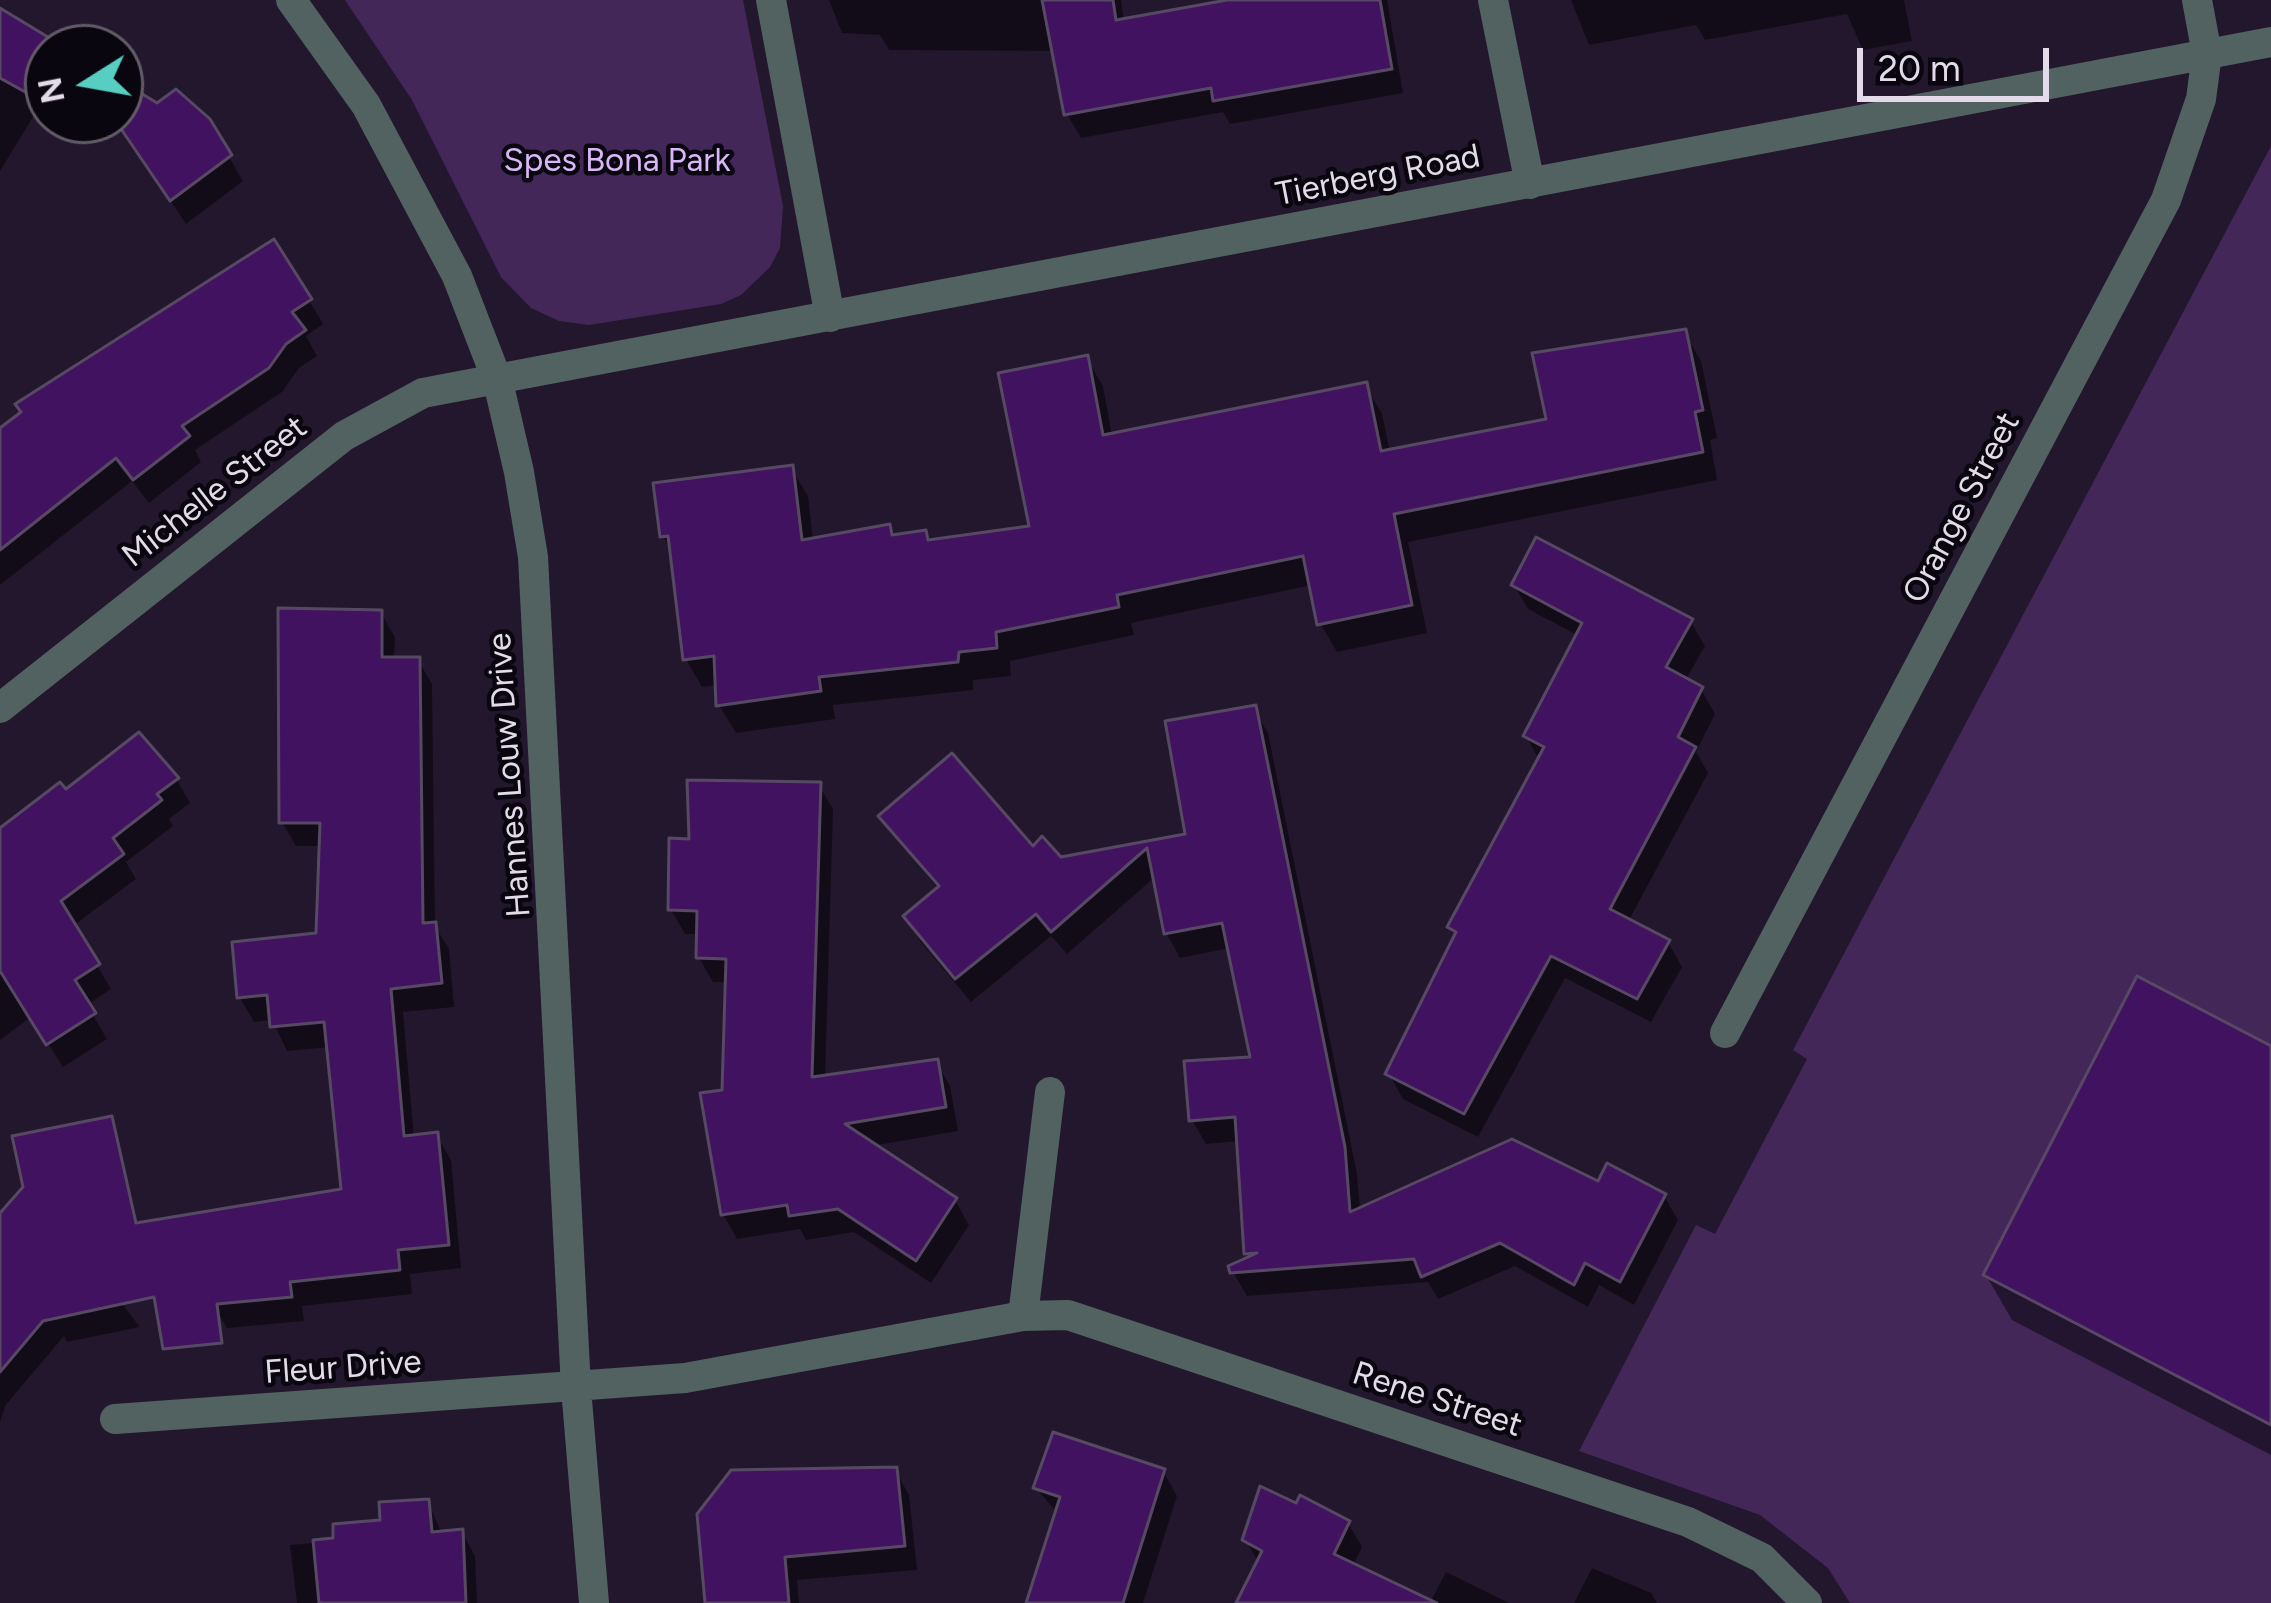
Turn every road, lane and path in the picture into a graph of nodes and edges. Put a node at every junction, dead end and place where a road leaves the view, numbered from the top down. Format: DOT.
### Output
graph roads {
  1 [pos="291,0"];
  2 [pos="771,0"];
  3 [pos="1493,0"];
  4 [pos="2197,0"];
  5 [pos="2271,42"];
  6 [pos="2207,54"];
  7 [pos="1530,184"];
  8 [pos="830,317"];
  9 [pos="498,382"];
  10 [pos="0,708"];
  11 [pos="1725,1033"];
  12 [pos="1050,1092"];
  13 [pos="1023,1316"];
  14 [pos="576,1388"];
  15 [pos="115,1419"];
  16 [pos="593,1603"];
  17 [pos="1808,1603"];
  1 -- 9 [label="street, Hannes Louw Drive"];
  2 -- 8 [label="street"];
  3 -- 7 [label="street"];
  4 -- 6 [label="street, Orange Street"];
  5 -- 6 [label="street, Tierberg Road"];
  6 -- 7 [label="street, Tierberg Road"];
  6 -- 11 [label="street, Orange Street"];
  7 -- 8 [label="street, Tierberg Road"];
  8 -- 9 [label="street, Tierberg Road"];
  9 -- 10 [label="street, Michelle Street"];
  9 -- 14 [label="street, Hannes Louw Drive"];
  12 -- 13 [label="street"];
  13 -- 14 [label="street, Rene Street"];
  13 -- 17 [label="street, Rene Street"];
  14 -- 15 [label="street, Fleur Drive"];
  14 -- 16 [label="street, Hannes Louw Drive"];
}
